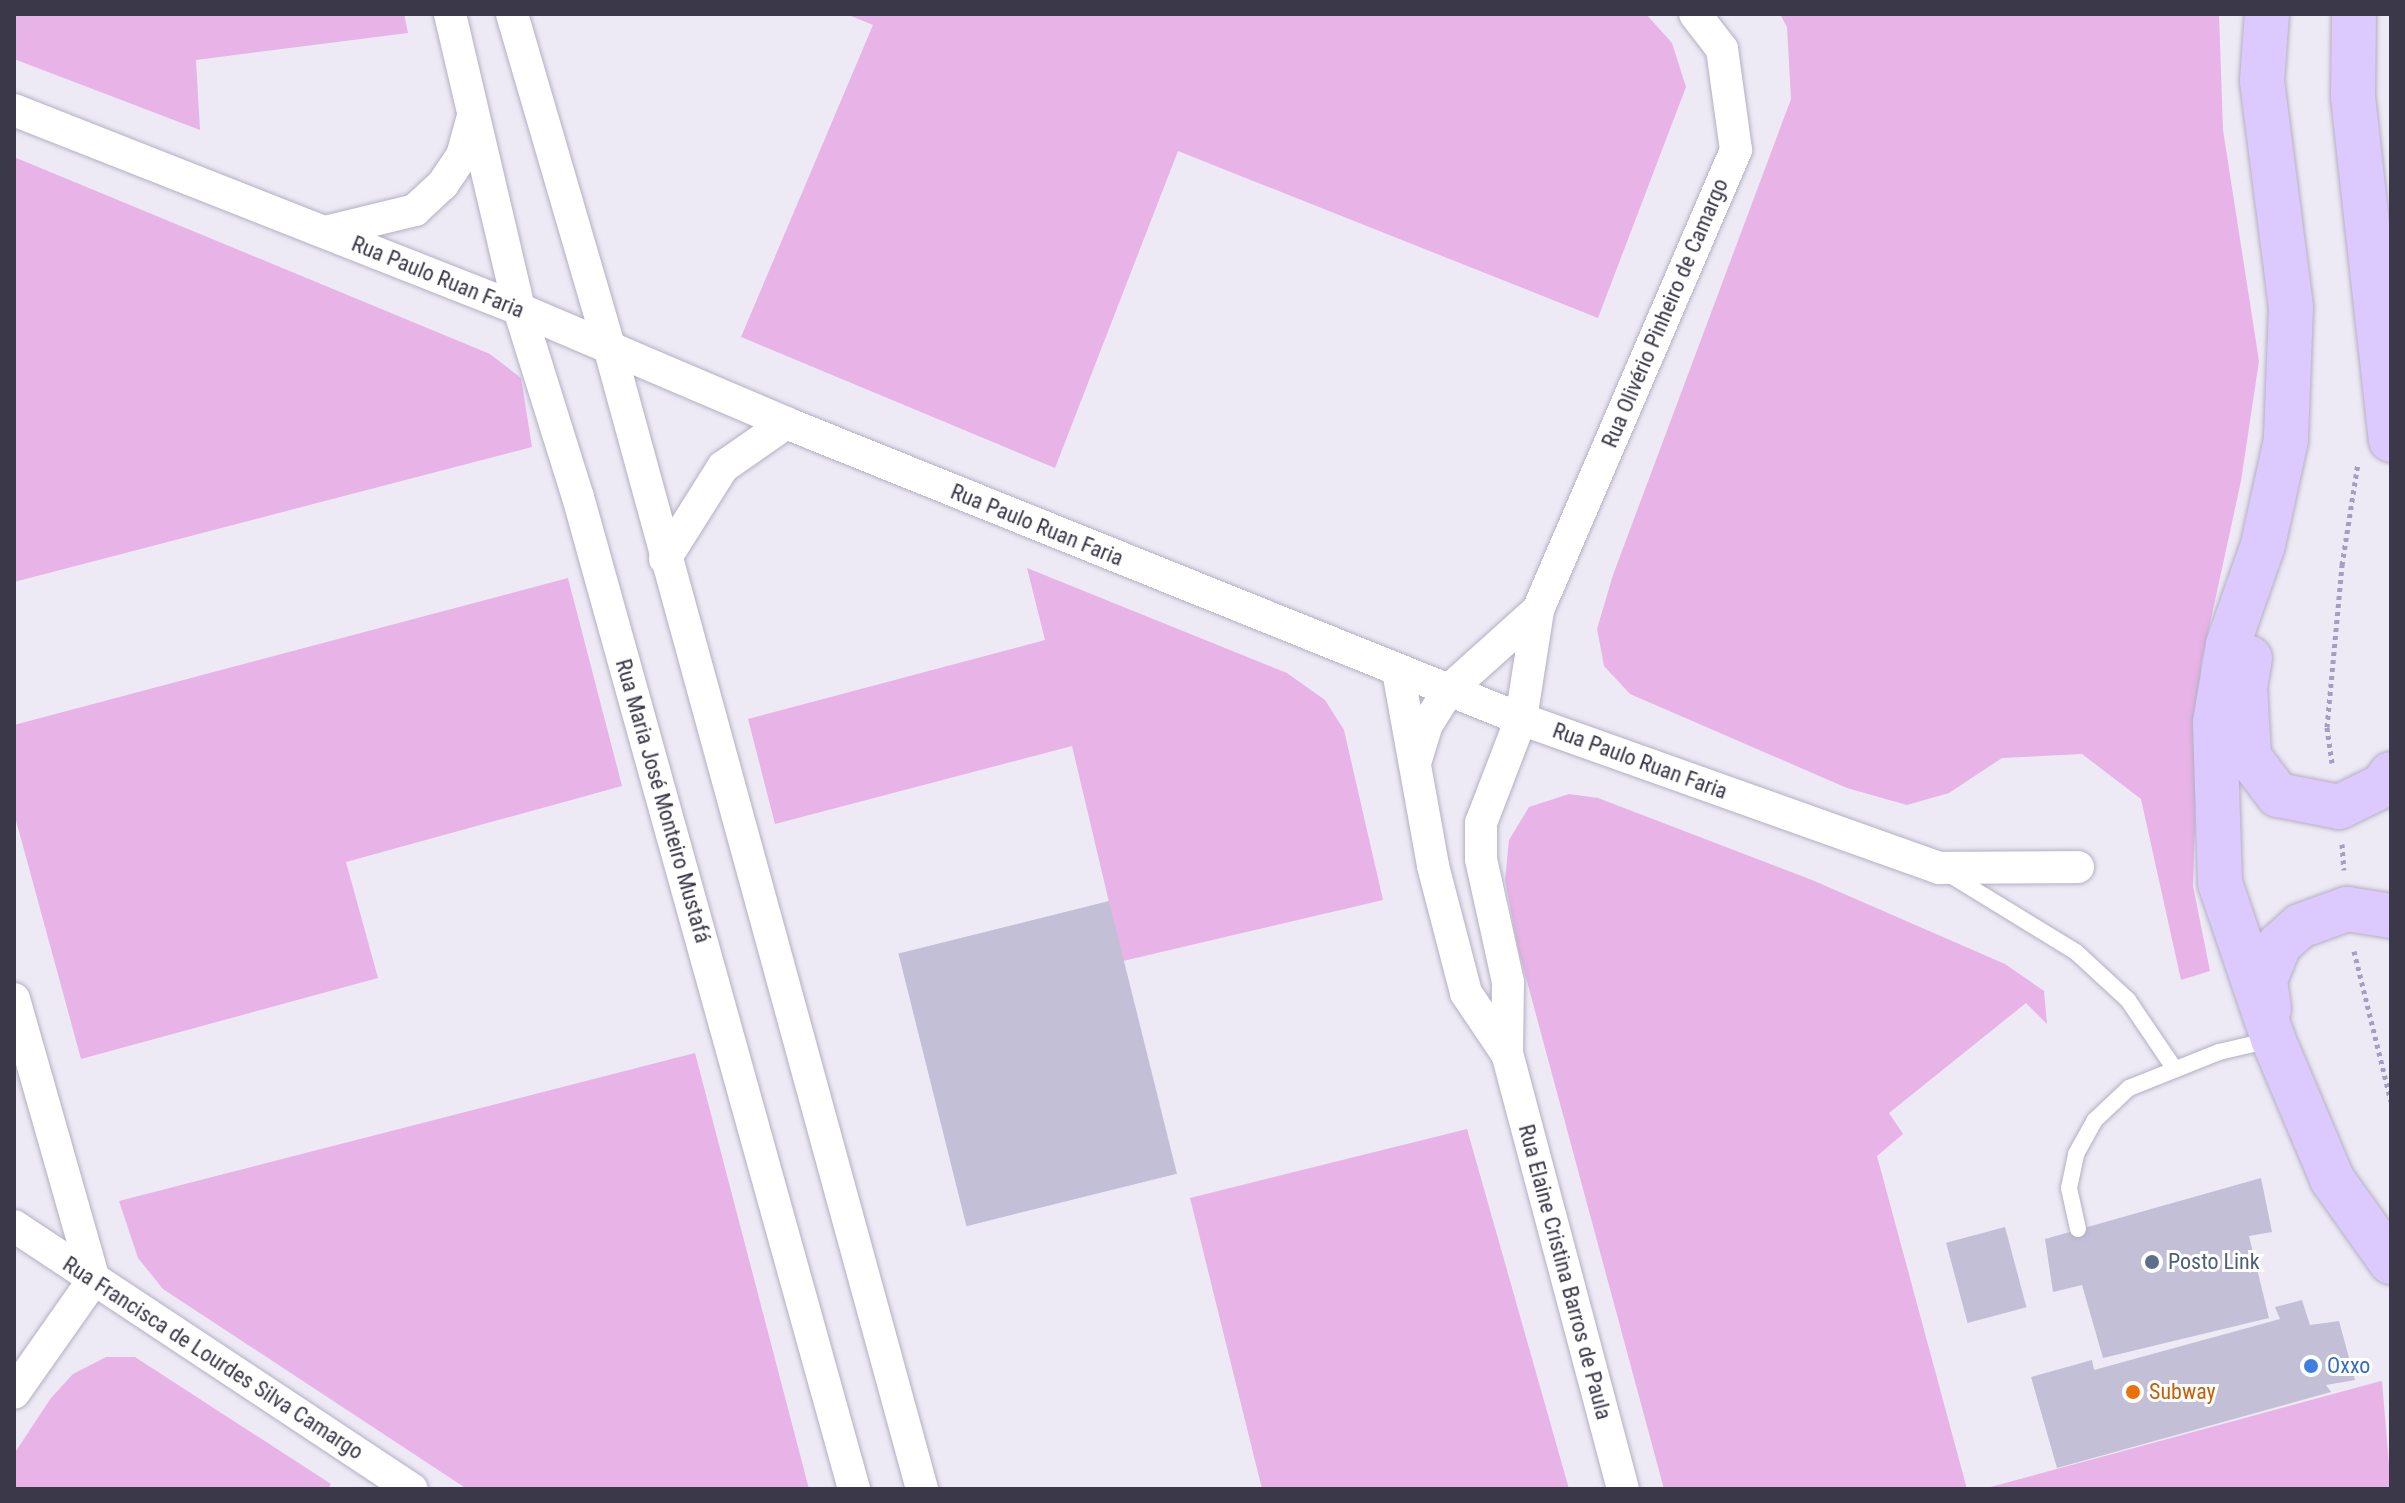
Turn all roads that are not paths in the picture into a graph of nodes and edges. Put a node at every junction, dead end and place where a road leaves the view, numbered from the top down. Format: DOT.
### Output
graph roads {
  1 [pos="450,14"];
  2 [pos="512,14"];
  3 [pos="1695,14"];
  4 [pos="2267,14"];
  5 [pos="2354,14"];
  6 [pos="14,110"];
  7 [pos="473,113"];
  8 [pos="325,232"];
  9 [pos="519,309"];
  10 [pos="610,350"];
  11 [pos="786,423"];
  12 [pos="2374,447"];
  13 [pos="2263,545"];
  14 [pos="665,559"];
  15 [pos="1538,610"];
  16 [pos="1398,671"];
  17 [pos="1448,691"];
  18 [pos="1521,719"];
  19 [pos="1413,770"];
  20 [pos="2391,774"];
  21 [pos="2078,867"];
  22 [pos="1939,868"];
  23 [pos="2391,916"];
  24 [pos="14,999"];
  25 [pos="2273,1039"];
  26 [pos="1507,1054"];
  27 [pos="2174,1068"];
  28 [pos="14,1226"];
  29 [pos="2078,1229"];
  30 [pos="2391,1262"];
  31 [pos="94,1279"];
  32 [pos="14,1393"];
  33 [pos="412,1489"];
  34 [pos="854,1489"];
  35 [pos="922,1489"];
  36 [pos="1623,1489"];
  1 -- 7 [label="street, Rua Maria José Monteiro Mustafá"];
  2 -- 10 [label="street"];
  3 -- 15 [label="street, Rua Olivério Pinheiro de Camargo"];
  4 -- 13 [label="main road"];
  5 -- 12 [label="main road"];
  6 -- 8 [label="street, Rua Paulo Ruan Faria"];
  7 -- 8 [label="street, Rua Maria José Monteiro Mustafá"];
  7 -- 9 [label="street, Rua Maria José Monteiro Mustafá"];
  8 -- 9 [label="street, Rua Paulo Ruan Faria"];
  9 -- 10 [label="street, Rua Paulo Ruan Faria"];
  9 -- 34 [label="street, Rua Maria José Monteiro Mustafá"];
  10 -- 11 [label="street, Rua Paulo Ruan Faria"];
  10 -- 14 [label="street"];
  11 -- 14 [label="street"];
  11 -- 16 [label="street, Rua Paulo Ruan Faria"];
  13 -- 20 [label="main road"];
  13 -- 25 [label="main road"];
  14 -- 35 [label="street"];
  15 -- 17 [label="street, Rua Olivério Pinheiro de Camargo"];
  15 -- 18 [label="street, Rua Olivério Pinheiro de Camargo"];
  16 -- 17 [label="street, Rua Paulo Ruan Faria"];
  16 -- 19 [label="street, Rua Elaine Cristina Barros de Paula"];
  17 -- 18 [label="street, Rua Paulo Ruan Faria"];
  17 -- 19 [label="street, Rua Elaine Cristina Barros de Paula"];
  18 -- 22 [label="street, Rua Paulo Ruan Faria"];
  18 -- 26 [label="street, Rua Elaine Cristina Barros de Paula"];
  19 -- 26 [label="street, Rua Elaine Cristina Barros de Paula"];
  21 -- 22 [label="street, Rua Paulo Ruan Faria"];
  22 -- 27 [label="lane"];
  23 -- 25 [label="main road"];
  24 -- 31 [label="street"];
  25 -- 27 [label="lane"];
  25 -- 30 [label="main road"];
  26 -- 36 [label="street, Rua Elaine Cristina Barros de Paula"];
  27 -- 29 [label="lane"];
  28 -- 31 [label="street, Rua Francisca de Lourdes Silva Camargo"];
  31 -- 32 [label="street"];
  31 -- 33 [label="street, Rua Francisca de Lourdes Silva Camargo"];
}
